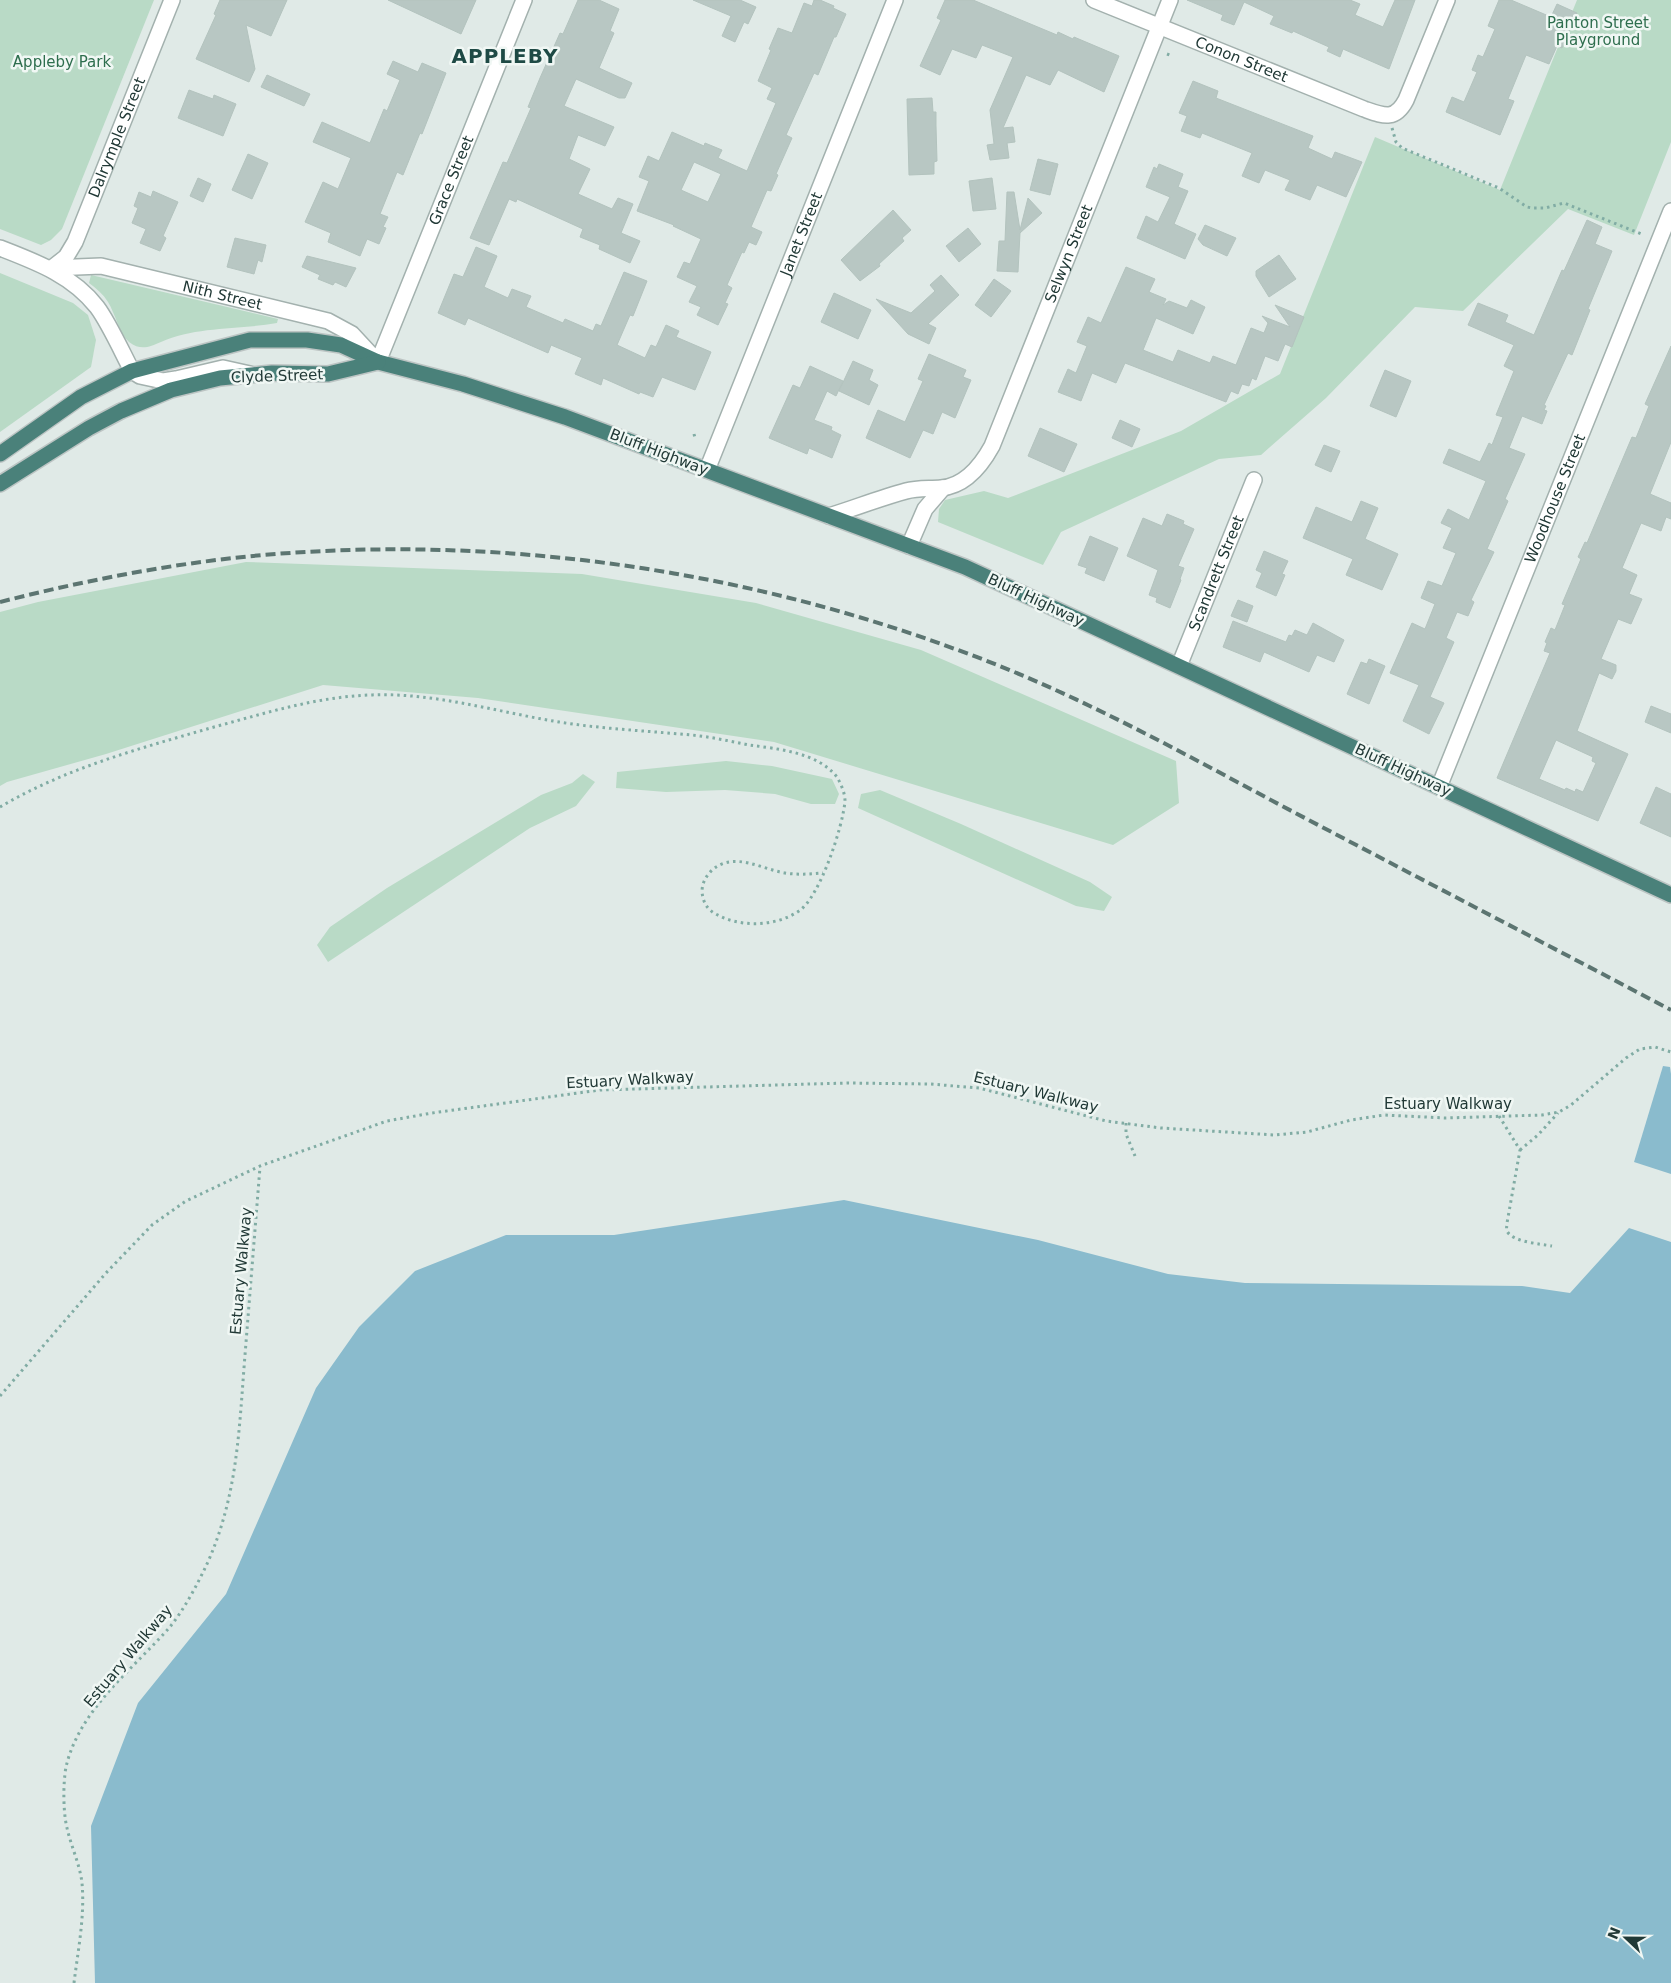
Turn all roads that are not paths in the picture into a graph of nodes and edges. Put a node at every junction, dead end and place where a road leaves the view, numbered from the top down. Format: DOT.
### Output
graph roads {
  1 [pos="172,0"];
  2 [pos="524,0"];
  3 [pos="895,0"];
  4 [pos="1094,0"];
  5 [pos="1170,0"];
  6 [pos="1447,0"];
  7 [pos="1160,27"];
  8 [pos="1670,218"];
  9 [pos="0,248"];
  10 [pos="52,268"];
  11 [pos="378,362"];
  12 [pos="132,371"];
  13 [pos="251,374"];
  14 [pos="0,454"];
  15 [pos="707,470"];
  16 [pos="1254,480"];
  17 [pos="0,484"];
  18 [pos="943,488"];
  19 [pos="829,516"];
  20 [pos="909,546"];
  21 [pos="1179,666"];
  22 [pos="1439,787"];
  23 [pos="1671,895"];
  1 -- 10 [label="street, Dalrymple Street"];
  2 -- 11 [label="street, Grace Street"];
  3 -- 15 [label="street, Janet Street"];
  4 -- 7 [label="street, Conon Street"];
  5 -- 7 [label="street, Selwyn Street"];
  6 -- 7 [label="street, Conon Street"];
  7 -- 18 [label="street, Selwyn Street"];
  8 -- 22 [label="street, Woodhouse Street"];
  9 -- 10 [label="street, Nith Street"];
  10 -- 11 [label="street, Nith Street"];
  10 -- 12 [label="street, Nith Street"];
  11 -- 12 [label="highway"];
  11 -- 13 [label="highway, Clyde Street"];
  11 -- 15 [label="highway, Bluff Highway"];
  12 -- 13 [label="street"];
  12 -- 14 [label="highway"];
  13 -- 17 [label="highway, Clyde Street"];
  15 -- 19 [label="highway, Bluff Highway"];
  16 -- 21 [label="street, Scandrett Street"];
  18 -- 19 [label="street, Selwyn Street"];
  18 -- 20 [label="street, Selwyn Street"];
  19 -- 20 [label="highway, Bluff Highway"];
  20 -- 21 [label="highway, Bluff Highway"];
  21 -- 22 [label="highway, Bluff Highway"];
  22 -- 23 [label="highway, Bluff Highway"];
}
